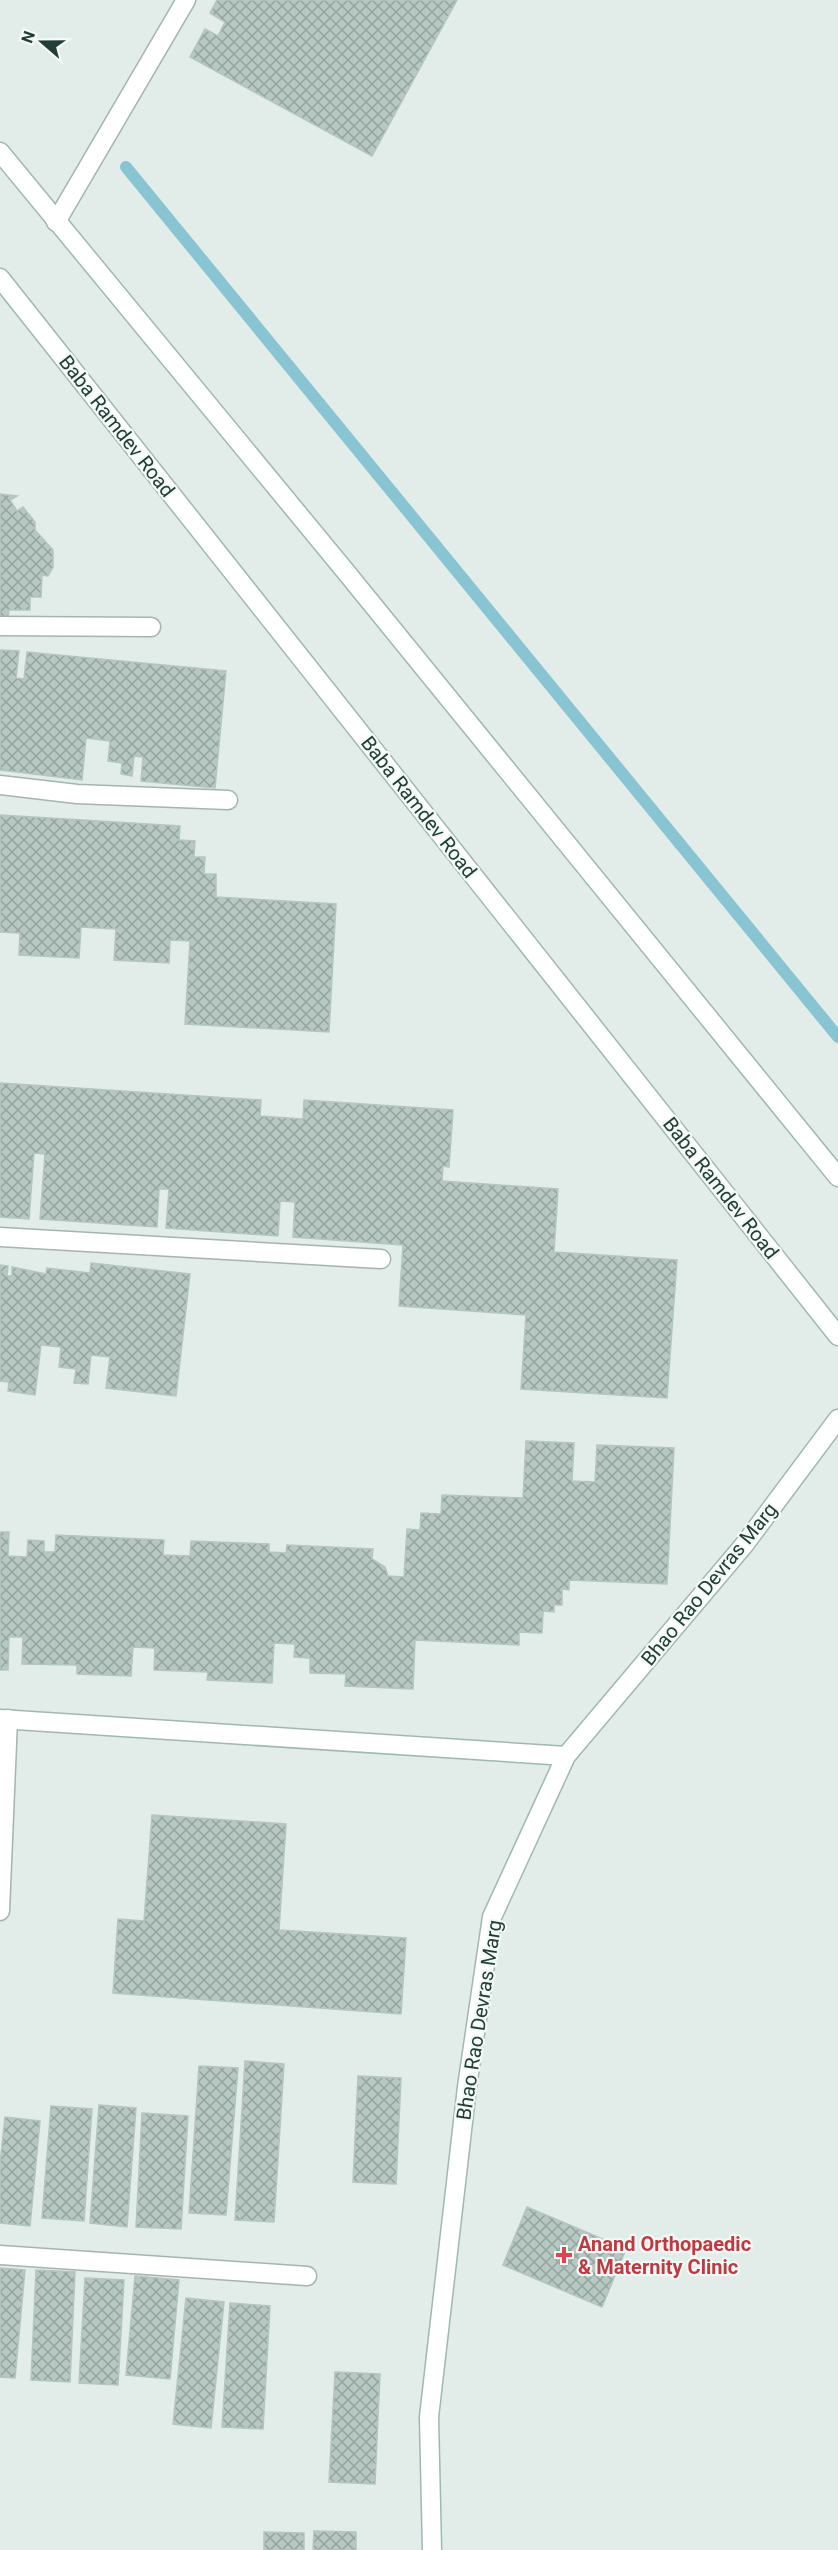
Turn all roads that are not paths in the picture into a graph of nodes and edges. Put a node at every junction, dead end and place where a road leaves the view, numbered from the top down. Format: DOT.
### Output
graph roads {
  1 [pos="186,0"];
  2 [pos="0,152"];
  3 [pos="56,222"];
  4 [pos="0,278"];
  5 [pos="0,626"];
  6 [pos="152,627"];
  7 [pos="0,785"];
  8 [pos="228,800"];
  9 [pos="838,1177"];
  10 [pos="0,1237"];
  11 [pos="381,1259"];
  12 [pos="838,1336"];
  13 [pos="838,1419"];
  14 [pos="4,1719"];
  15 [pos="566,1756"];
  16 [pos="0,1911"];
  17 [pos="0,2255"];
  18 [pos="307,2276"];
  19 [pos="432,2550"];
  1 -- 3 [label="street"];
  2 -- 3 [label="street"];
  3 -- 9 [label="street"];
  4 -- 12 [label="street, Baba Ramdev Road"];
  5 -- 6 [label="street"];
  7 -- 8 [label="street"];
  10 -- 11 [label="street"];
  13 -- 15 [label="street, Bhao Rao Devras Marg"];
  14 -- 15 [label="street"];
  14 -- 16 [label="street"];
  15 -- 19 [label="street, Bhao Rao Devras Marg"];
  17 -- 18 [label="street"];
}
